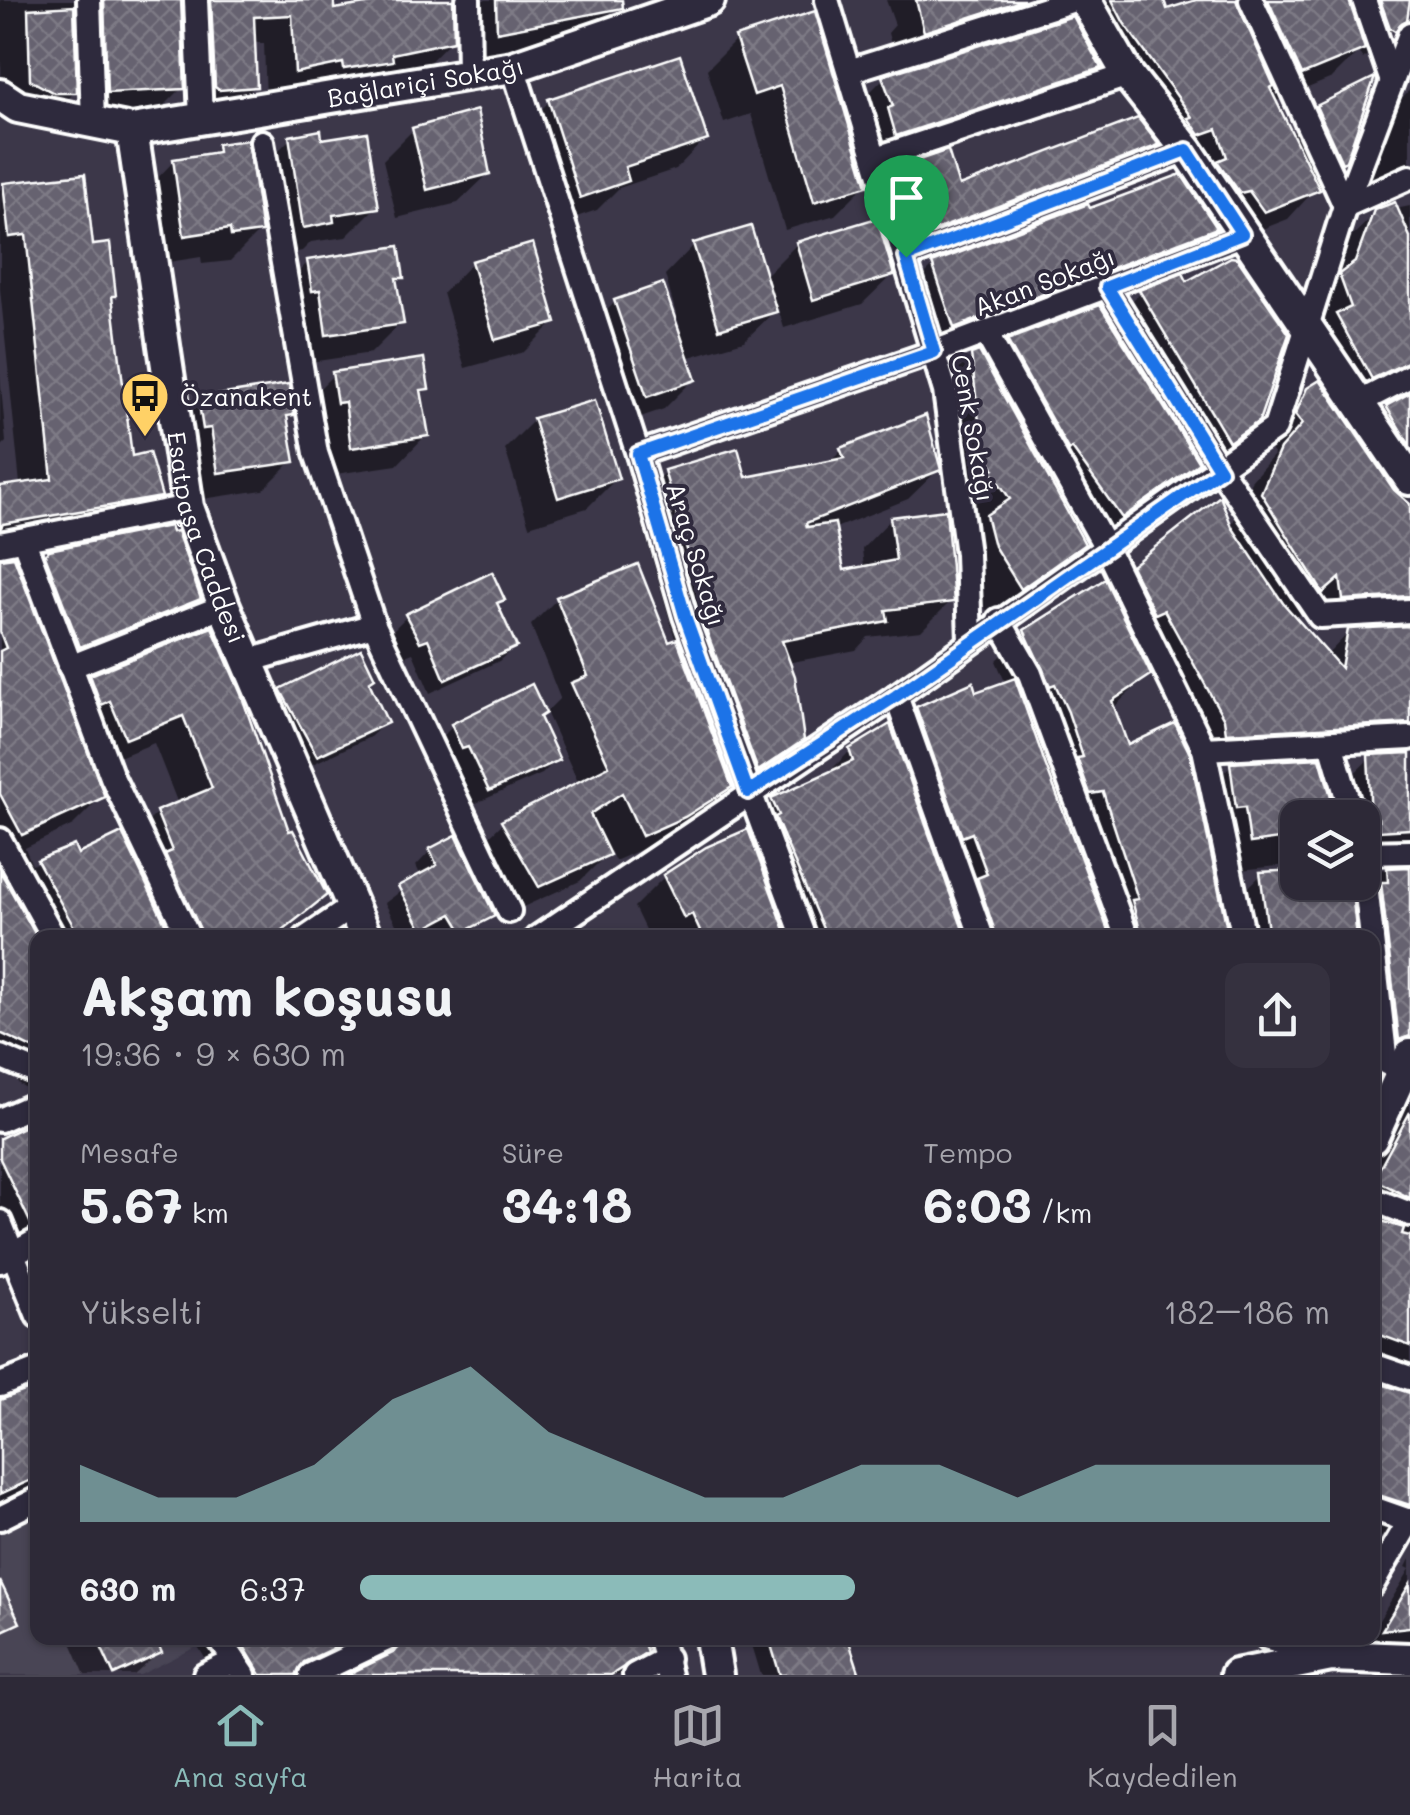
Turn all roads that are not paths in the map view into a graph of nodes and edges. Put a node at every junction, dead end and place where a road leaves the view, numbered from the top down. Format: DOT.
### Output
graph roads {
  1 [pos="90,0"];
  2 [pos="196,0"];
  3 [pos="468,0"];
  4 [pos="709,0"];
  5 [pos="827,0"];
  6 [pos="1074,0"];
  7 [pos="1084,0"];
  8 [pos="1252,0"];
  9 [pos="1364,0"];
  10 [pos="1407,47"];
  11 [pos="513,67"];
  12 [pos="849,71"];
  13 [pos="1128,75"];
  14 [pos="469,76"];
  15 [pos="1391,78"];
  16 [pos="0,96"];
  17 [pos="201,119"];
  18 [pos="93,122"];
  19 [pos="132,130"];
  20 [pos="262,142"];
  21 [pos="1187,150"];
  22 [pos="877,158"];
  23 [pos="1408,182"];
  24 [pos="1345,206"];
  25 [pos="1242,234"];
  26 [pos="906,257"];
  27 [pos="1107,287"];
  28 [pos="1305,326"];
  29 [pos="986,333"];
  30 [pos="934,352"];
  31 [pos="1410,376"];
  32 [pos="1358,404"];
  33 [pos="638,454"];
  34 [pos="1220,470"];
  35 [pos="1410,479"];
  36 [pos="188,507"];
  37 [pos="24,541"];
  38 [pos="0,544"];
  39 [pos="1106,548"];
  40 [pos="224,606"];
  41 [pos="1410,612"];
  42 [pos="999,620"];
  43 [pos="374,625"];
  44 [pos="970,641"];
  45 [pos="248,660"];
  46 [pos="70,667"];
  47 [pos="896,696"];
  48 [pos="1410,738"];
  49 [pos="1332,743"];
  50 [pos="1204,750"];
  51 [pos="748,792"];
  52 [pos="1348,800"];
  53 [pos="0,840"];
  54 [pos="1380,852"];
  55 [pos="1410,852"];
  56 [pos="1368,900"];
  57 [pos="350,908"];
  58 [pos="508,910"];
  59 [pos="50,930"];
  60 [pos="186,930"];
  61 [pos="318,930"];
  62 [pos="362,930"];
  63 [pos="549,930"];
  64 [pos="801,930"];
  65 [pos="979,930"];
  66 [pos="1123,930"];
  67 [pos="1242,930"];
  68 [pos="1371,930"];
  69 [pos="1380,1009"];
  70 [pos="0,1057"];
  71 [pos="30,1070"];
  72 [pos="1397,1078"];
  73 [pos="30,1107"];
  74 [pos="1380,1119"];
  75 [pos="0,1120"];
  76 [pos="1380,1202"];
  77 [pos="1410,1214"];
  78 [pos="0,1222"];
  79 [pos="30,1245"];
  80 [pos="8,1257"];
  81 [pos="30,1300"];
  82 [pos="1380,1368"];
  83 [pos="30,1373"];
  84 [pos="1410,1378"];
  85 [pos="0,1386"];
  86 [pos="30,1503"];
  87 [pos="1380,1511"];
  88 [pos="0,1518"];
  89 [pos="1410,1520"];
  90 [pos="1380,1571"];
  91 [pos="224,1645"];
  92 [pos="373,1645"];
  93 [pos="712,1645"];
  94 [pos="1337,1647"];
  95 [pos="665,1657"];
  96 [pos="1410,1659"];
  97 [pos="239,1668"];
  98 [pos="206,1675"];
  99 [pos="311,1675"];
  100 [pos="635,1675"];
  101 [pos="717,1675"];
  102 [pos="1236,1675"];
  1 -- 18 [label="street"];
  2 -- 17 [label="street"];
  3 -- 14 [label="street"];
  4 -- 11 [label="street, Bağlariçi Sokağı"];
  5 -- 12 [label="street, Cenk Sokağı"];
  6 -- 12 [label="street"];
  7 -- 13 [label="street"];
  8 -- 24 [label="street"];
  9 -- 15 [label="street"];
  10 -- 15 [label="street"];
  11 -- 14 [label="street, Bağlariçi Sokağı"];
  11 -- 33 [label="street, Araç Sokağı"];
  12 -- 22 [label="street, Cenk Sokağı"];
  13 -- 21 [label="street"];
  13 -- 22 [label="street"];
  14 -- 17 [label="street, Bağlariçi Sokağı"];
  15 -- 24 [label="street"];
  16 -- 18 [label="street"];
  17 -- 19 [label="street, Bağlariçi Sokağı"];
  18 -- 19 [label="street"];
  19 -- 36 [label="street, Esatpaşa Caddesi"];
  20 -- 43 [label="street"];
  21 -- 25 [label="street"];
  21 -- 26 [label="street"];
  22 -- 26 [label="street, Cenk Sokağı"];
  23 -- 24 [label="street"];
  24 -- 28 [label="street"];
  25 -- 27 [label="street, Akan Sokağı"];
  25 -- 28 [label="street"];
  26 -- 30 [label="street, Cenk Sokağı"];
  27 -- 29 [label="street, Akan Sokağı"];
  27 -- 34 [label="street"];
  28 -- 32 [label="street"];
  28 -- 34 [label="street"];
  29 -- 30 [label="street, Akan Sokağı"];
  29 -- 39 [label="street"];
  30 -- 33 [label="street, Akan Sokağı"];
  30 -- 44 [label="street, Cenk Sokağı"];
  31 -- 32 [label="street"];
  32 -- 35 [label="street"];
  33 -- 51 [label="street, Araç Sokağı"];
  34 -- 39 [label="street"];
  34 -- 41 [label="street"];
  36 -- 37 [label="street"];
  36 -- 40 [label="street, Esatpaşa Caddesi"];
  37 -- 38 [label="street"];
  37 -- 46 [label="street"];
  39 -- 42 [label="street"];
  39 -- 50 [label="street"];
  40 -- 45 [label="street, Esatpaşa Caddesi"];
  40 -- 46 [label="street"];
  42 -- 44 [label="street"];
  42 -- 66 [label="street"];
  43 -- 45 [label="street"];
  43 -- 58 [label="street"];
  44 -- 47 [label="street"];
  45 -- 57 [label="street, Esatpaşa Caddesi"];
  46 -- 60 [label="street"];
  47 -- 51 [label="street"];
  47 -- 65 [label="street"];
  48 -- 49 [label="street"];
  49 -- 50 [label="street"];
  49 -- 52 [label="street"];
  50 -- 67 [label="street"];
  51 -- 63 [label="street"];
  51 -- 64 [label="street, Araç Sokağı"];
  53 -- 59 [label="street"];
  54 -- 55 [label="street"];
  56 -- 68 [label="street"];
  57 -- 61 [label="street"];
  57 -- 62 [label="street, Esatpaşa Caddesi"];
  69 -- 72 [label="street"];
  70 -- 71 [label="street"];
  72 -- 74 [label="street"];
  73 -- 75 [label="street"];
  76 -- 77 [label="street"];
  78 -- 80 [label="street"];
  79 -- 80 [label="street"];
  80 -- 81 [label="street"];
  82 -- 84 [label="street"];
  83 -- 85 [label="street"];
  86 -- 88 [label="street"];
  87 -- 89 [label="street"];
  89 -- 90 [label="street"];
  91 -- 97 [label="street"];
  92 -- 99 [label="street"];
  93 -- 101 [label="street"];
  94 -- 96 [label="street"];
  94 -- 102 [label="street"];
  95 -- 100 [label="street"];
  97 -- 98 [label="street"];
}
